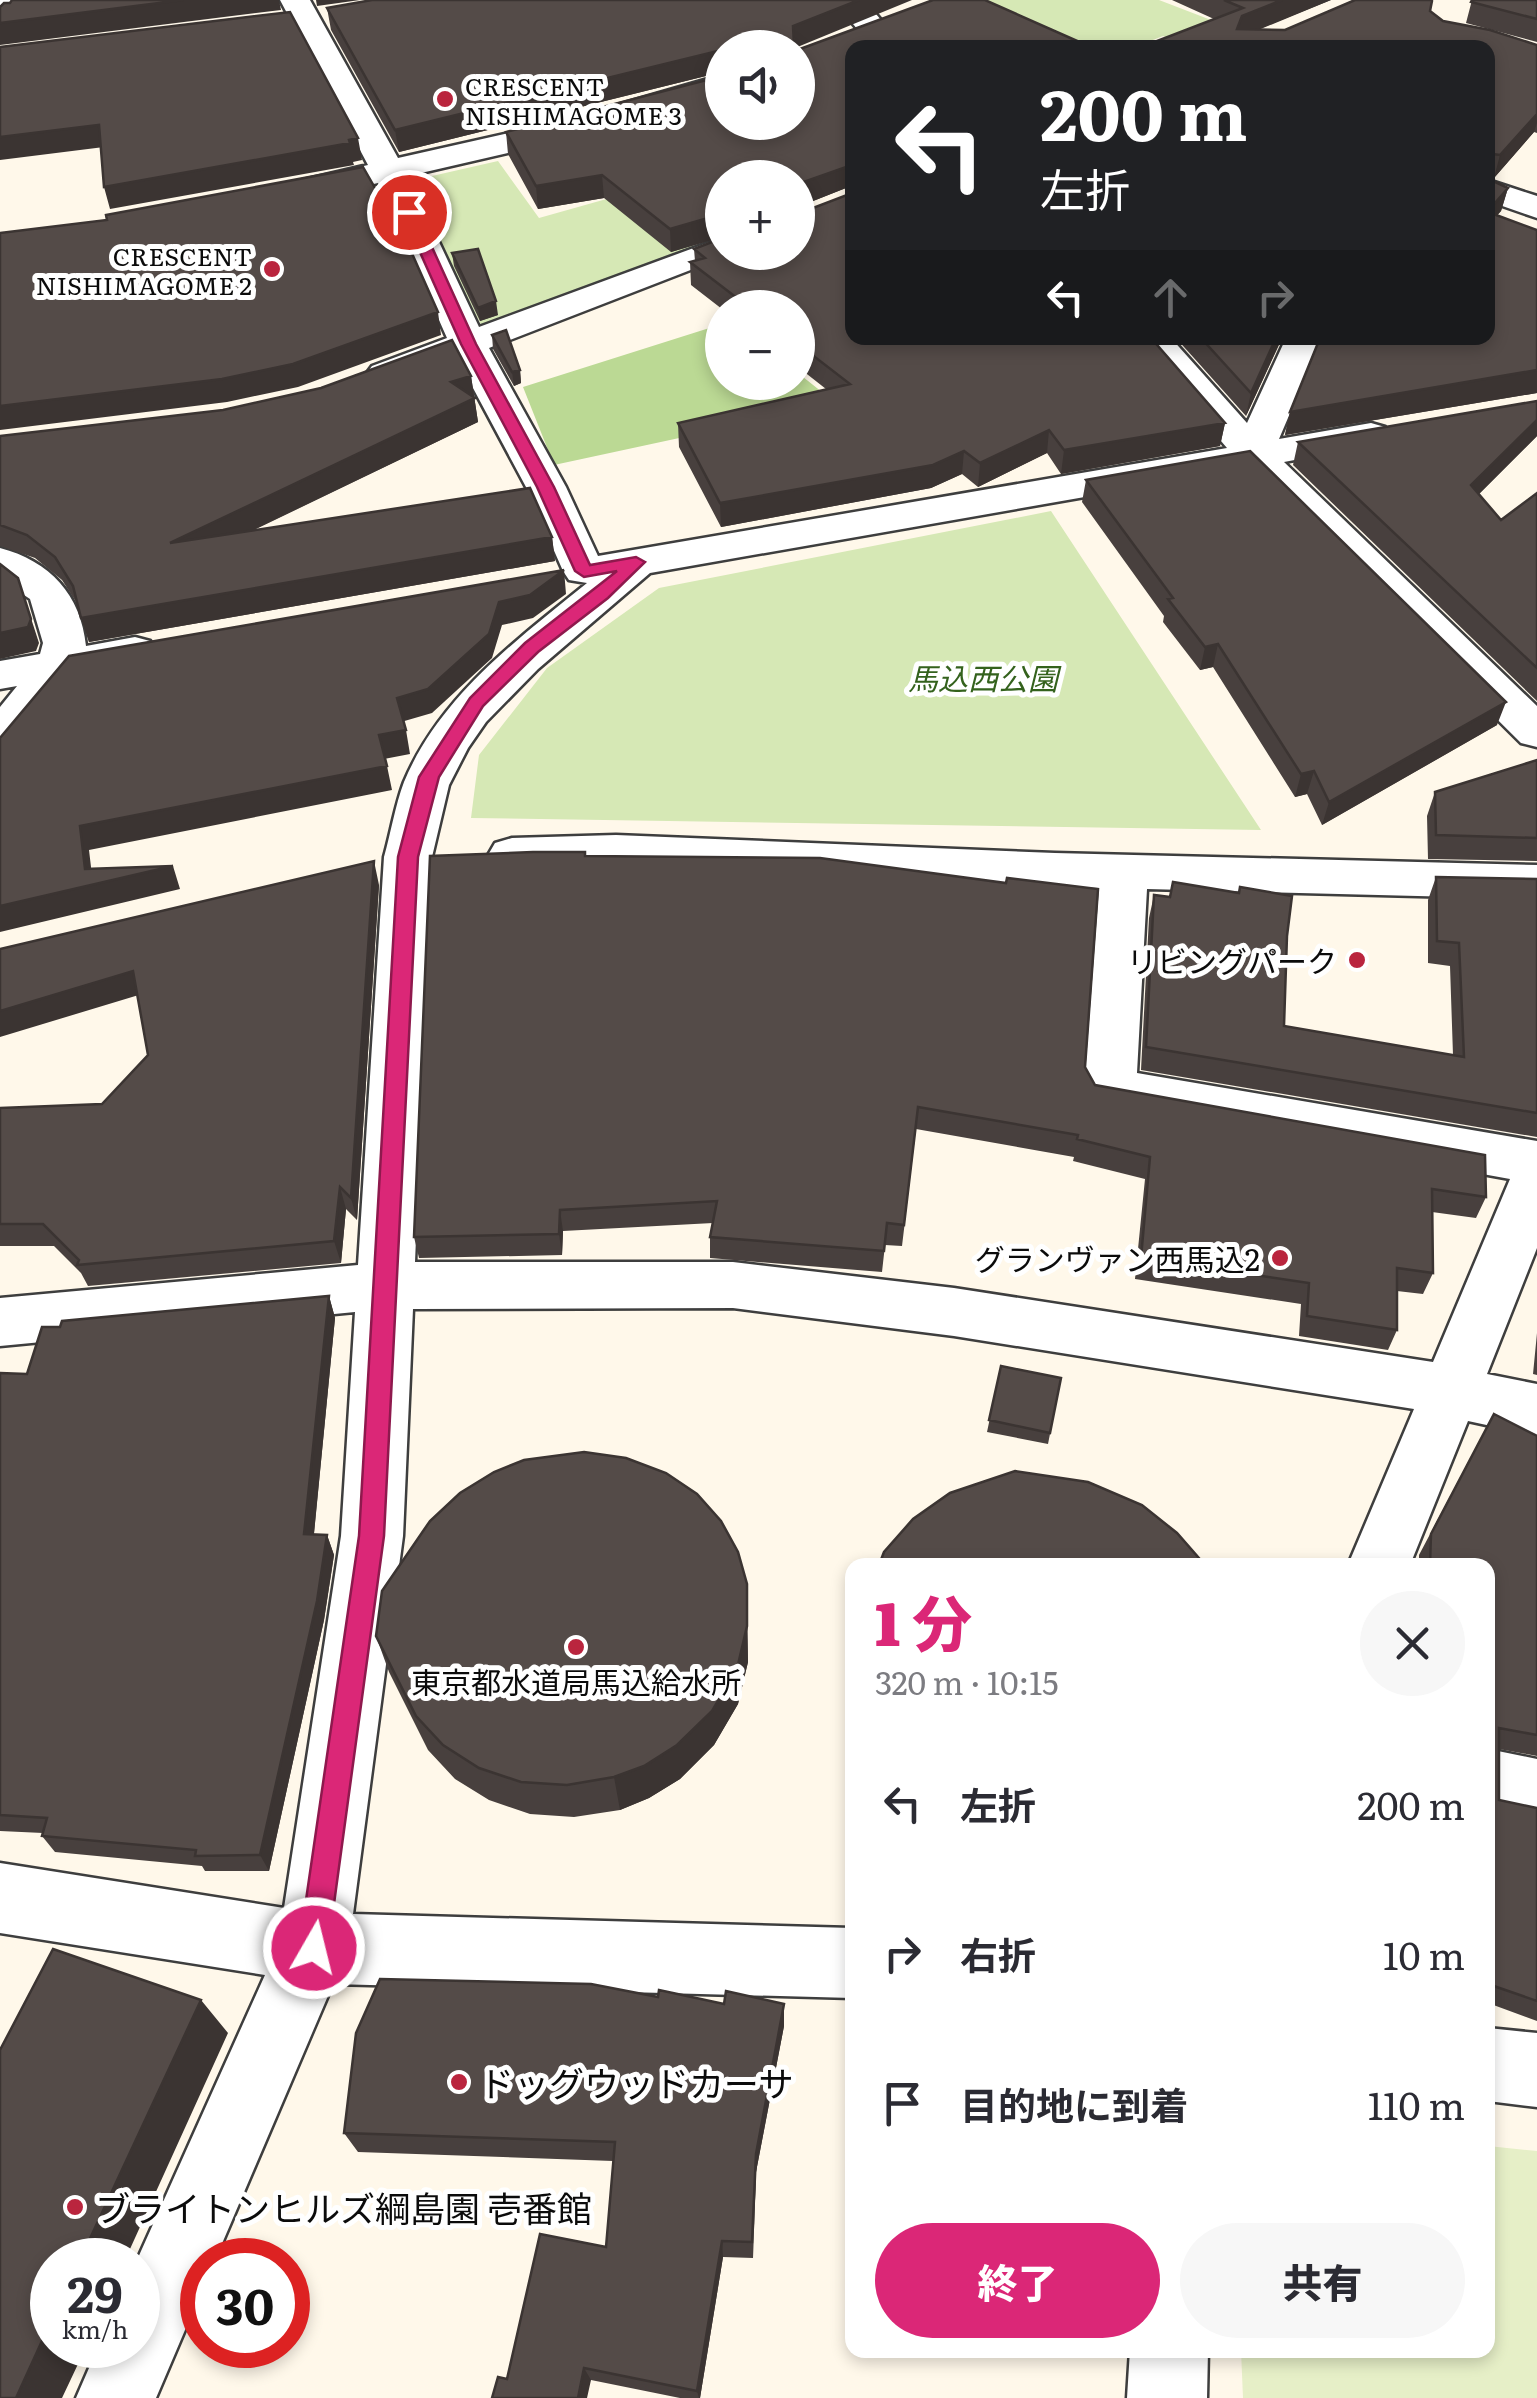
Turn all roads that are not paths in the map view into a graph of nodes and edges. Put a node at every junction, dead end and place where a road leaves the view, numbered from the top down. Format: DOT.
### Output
graph roads {
  1 [pos="11,0"];
  2 [pos="848,0"];
  3 [pos="0,12"];
  4 [pos="294,15"];
  5 [pos="343,16"];
  6 [pos="906,18"];
  7 [pos="883,39"];
  8 [pos="705,89"];
  9 [pos="388,171"];
  10 [pos="1495,193"];
  11 [pos="269,197"];
  12 [pos="1537,208"];
  13 [pos="705,255"];
  14 [pos="468,344"];
  15 [pos="1157,345"];
  16 [pos="1301,345"];
  17 [pos="345,388"];
  18 [pos="1404,429"];
  19 [pos="1253,454"];
  20 [pos="0,561"];
  21 [pos="636,562"];
  22 [pos="174,644"];
  23 [pos="58,664"];
  24 [pos="0,675"];
  25 [pos="1537,732"];
  26 [pos="0,738"];
  27 [pos="422,859"];
  28 [pos="1124,872"];
  29 [pos="1537,882"];
  30 [pos="1537,1162"];
  31 [pos="1537,1180"];
  32 [pos="384,1286"];
  33 [pos="0,1322"];
  34 [pos="1449,1391"];
  35 [pos="1537,1410"];
  36 [pos="1382,1558"];
  37 [pos="1495,1783"];
  38 [pos="1537,1792"];
  39 [pos="0,1898"];
  40 [pos="314,1948"];
  41 [pos="845,1963"];
  42 [pos="1495,2066"];
  43 [pos="1537,2070"];
  44 [pos="1170,2358"];
  45 [pos="116,2398"];
  46 [pos="1167,2398"];
  1 -- 3 [label="street"];
  2 -- 7 [label="street"];
  4 -- 5 [label="street"];
  4 -- 9 [label="street"];
  6 -- 7 [label="street"];
  8 -- 9 [label="street"];
  9 -- 11 [label="street"];
  9 -- 14 [label="street"];
  10 -- 12 [label="street"];
  13 -- 14 [label="street"];
  14 -- 17 [label="street"];
  14 -- 21 [label="street"];
  15 -- 19 [label="street"];
  16 -- 19 [label="street"];
  18 -- 19 [label="street"];
  19 -- 21 [label="street"];
  19 -- 25 [label="street"];
  20 -- 23 [label="street"];
  21 -- 27 [label="street"];
  22 -- 23 [label="street"];
  23 -- 24 [label="street"];
  23 -- 26 [label="street"];
  27 -- 28 [label="street"];
  27 -- 32 [label="street"];
  28 -- 29 [label="street"];
  28 -- 30 [label="street"];
  31 -- 34 [label="street"];
  32 -- 33 [label="street"];
  32 -- 34 [label="street"];
  32 -- 40 [label="street"];
  34 -- 35 [label="street"];
  34 -- 36 [label="street"];
  37 -- 38 [label="street"];
  39 -- 40 [label="street"];
  40 -- 41 [label="street"];
  40 -- 45 [label="street"];
  42 -- 43 [label="street"];
  44 -- 46 [label="street"];
}
